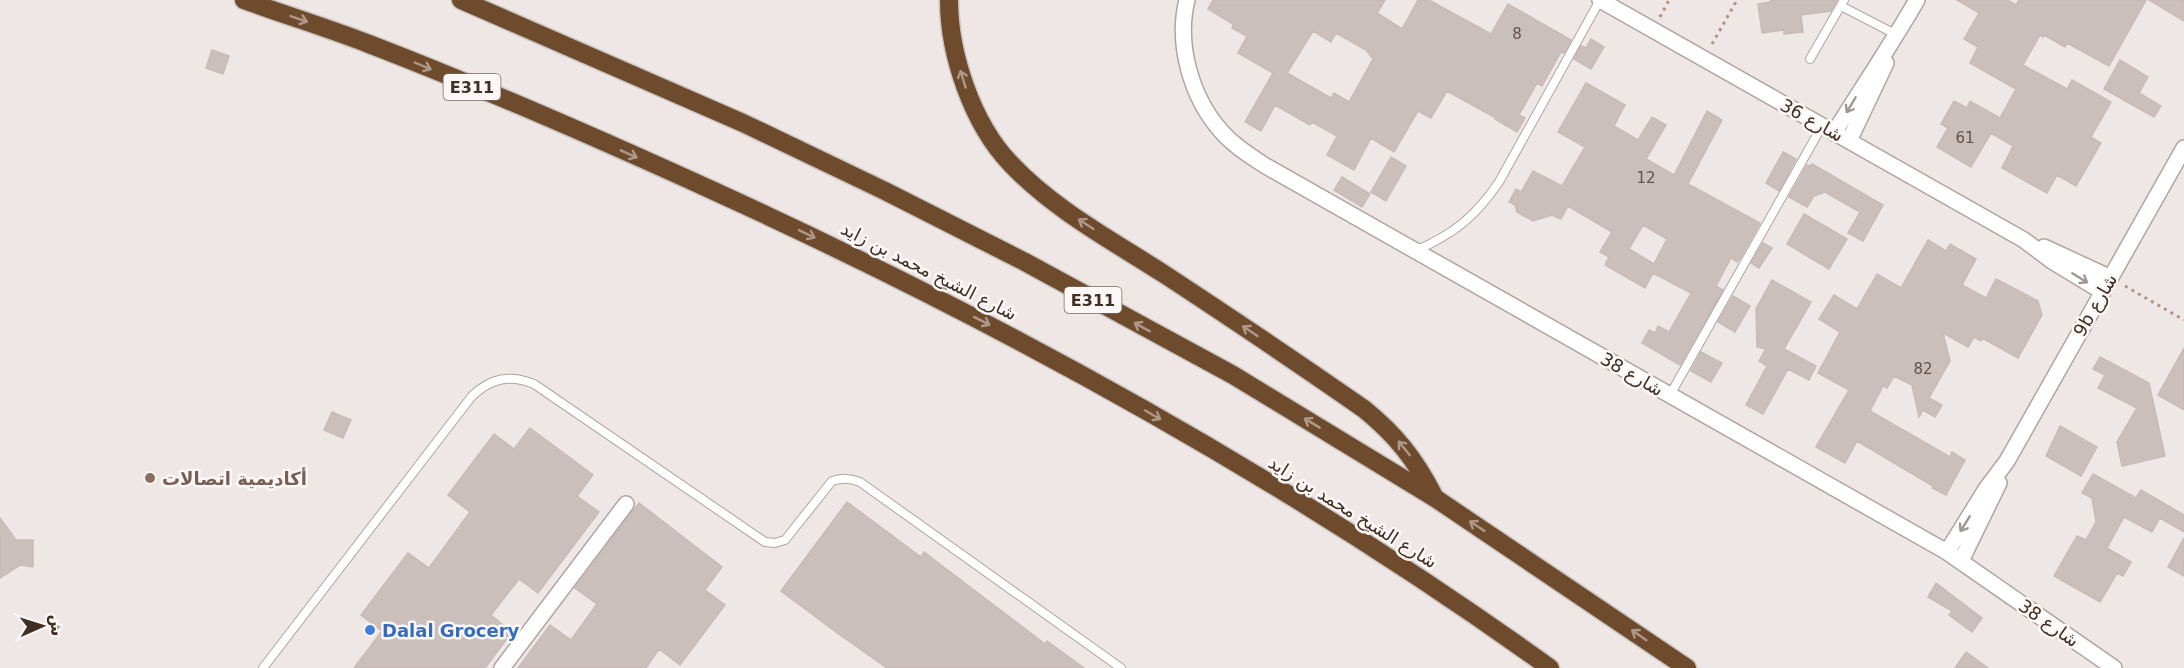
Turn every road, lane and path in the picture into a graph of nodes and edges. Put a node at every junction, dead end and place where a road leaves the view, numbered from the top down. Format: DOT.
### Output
graph roads {
  1 [pos="244,0"];
  2 [pos="461,0"];
  3 [pos="949,0"];
  4 [pos="1187,0"];
  5 [pos="1600,0"];
  6 [pos="1737,0"];
  7 [pos="1917,0"];
  8 [pos="1842,3"];
  9 [pos="1895,39"];
  10 [pos="1703,59"];
  11 [pos="1810,59"];
  12 [pos="1828,130"];
  13 [pos="1849,141"];
  14 [pos="2184,148"];
  15 [pos="2024,240"];
  16 [pos="1415,250"];
  17 [pos="2110,278"];
  18 [pos="2103,292"];
  19 [pos="2184,320"];
  20 [pos="1670,395"];
  21 [pos="2007,460"];
  22 [pos="1435,498"];
  23 [pos="626,504"];
  24 [pos="1947,552"];
  25 [pos="1961,561"];
  26 [pos="263,668"];
  27 [pos="502,668"];
  28 [pos="1121,668"];
  29 [pos="1550,668"];
  30 [pos="1687,668"];
  31 [pos="2114,668"];
  1 -- 29 [label="highway, شارع الشيخ محمد بن زايد / E311, one-way"];
  22 -- 2 [label="highway, E311, one-way"];
  22 -- 3 [label="highway, one-way"];
  4 -- 16 [label="street, شارع 38"];
  5 -- 10 [label="street, شارع 36"];
  5 -- 16 [label="lane"];
  6 -- 10 [label="path"];
  7 -- 9 [label="street"];
  8 -- 9 [label="lane"];
  8 -- 11 [label="lane"];
  9 -- 12 [label="street, one-way"];
  9 -- 13 [label="street"];
  10 -- 12 [label="street, شارع 36"];
  12 -- 13 [label="street, شارع 36"];
  12 -- 20 [label="lane"];
  13 -- 15 [label="street, شارع 36"];
  14 -- 17 [label="street, 9b شارع"];
  15 -- 17 [label="street, شارع 36"];
  15 -- 18 [label="street, شارع 36, one-way"];
  16 -- 20 [label="street, شارع 38"];
  17 -- 18 [label="street, 9b شارع"];
  17 -- 19 [label="path"];
  18 -- 21 [label="street, 9b شارع"];
  20 -- 24 [label="street, شارع 38"];
  21 -- 24 [label="street, 9b شارع, one-way"];
  21 -- 25 [label="street, 9b شارع"];
  30 -- 22 [label="highway, E311, one-way"];
  23 -- 27 [label="street"];
  24 -- 25 [label="street, شارع 38"];
  25 -- 31 [label="street, شارع 38"];
  26 -- 28 [label="lane"];
}
